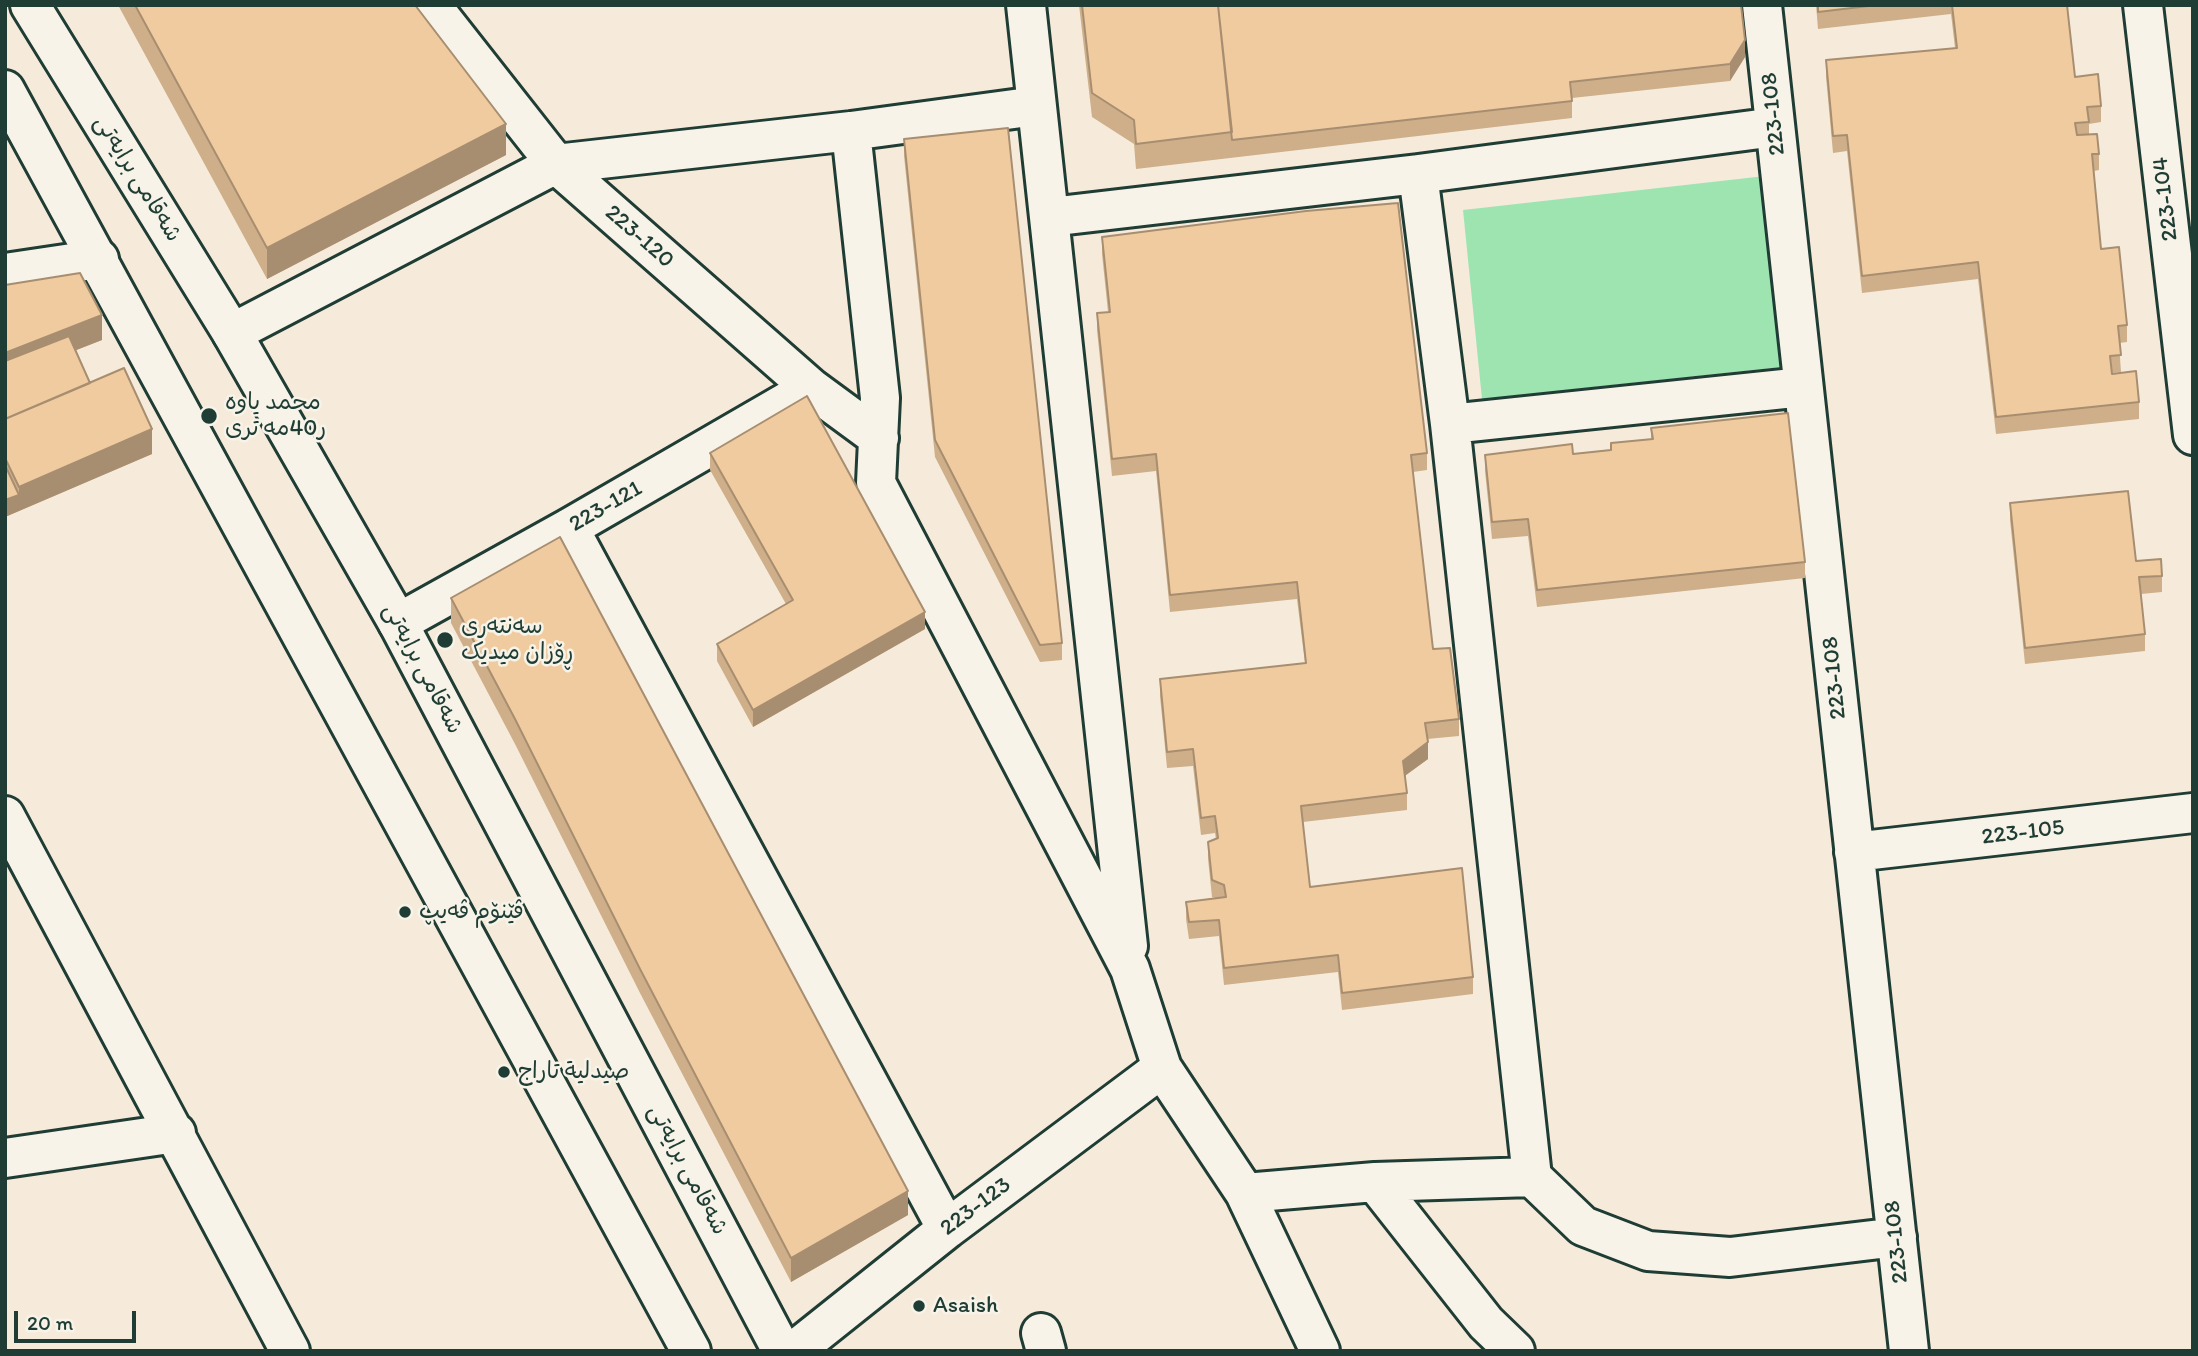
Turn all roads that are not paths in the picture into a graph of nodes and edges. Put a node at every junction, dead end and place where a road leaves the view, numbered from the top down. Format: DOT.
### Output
graph roads {
  1 [pos="30,5"];
  2 [pos="431,5"];
  3 [pos="1026,5"];
  4 [pos="1762,5"];
  5 [pos="2143,5"];
  6 [pos="5,89"];
  7 [pos="1036,106"];
  8 [pos="1775,127"];
  9 [pos="851,131"];
  10 [pos="556,164"];
  11 [pos="1418,174"];
  12 [pos="1050,218"];
  13 [pos="99,259"];
  14 [pos="5,273"];
  15 [pos="232,333"];
  16 [pos="1803,387"];
  17 [pos="811,388"];
  18 [pos="1450,424"];
  19 [pos="2193,435"];
  20 [pos="878,438"];
  21 [pos="569,528"];
  22 [pos="398,623"];
  23 [pos="2193,813"];
  24 [pos="5,816"];
  25 [pos="1854,852"];
  26 [pos="1130,969"];
  27 [pos="1162,1068"];
  28 [pos="176,1133"];
  29 [pos="5,1158"];
  30 [pos="1532,1177"];
  31 [pos="1375,1182"];
  32 [pos="1245,1193"];
  33 [pos="947,1229"];
  34 [pos="1897,1237"];
  35 [pos="290,1351"];
  36 [pos="691,1351"];
  37 [pos="782,1351"];
  38 [pos="794,1351"];
  39 [pos="1320,1351"];
  40 [pos="1515,1351"];
  41 [pos="1909,1351"];
  1 -- 15 [label="street, شەقامی برایەتی"];
  2 -- 10 [label="street, 223-120"];
  3 -- 7 [label="street"];
  4 -- 8 [label="street, 223-108"];
  5 -- 19 [label="street, 223-104"];
  6 -- 13 [label="street"];
  7 -- 9 [label="street"];
  7 -- 12 [label="street"];
  8 -- 11 [label="street"];
  8 -- 16 [label="street, 223-108"];
  9 -- 10 [label="street"];
  9 -- 20 [label="street"];
  10 -- 15 [label="street"];
  10 -- 17 [label="street, 223-120"];
  11 -- 12 [label="street"];
  11 -- 18 [label="street"];
  12 -- 26 [label="street"];
  13 -- 14 [label="street"];
  13 -- 36 [label="street"];
  15 -- 22 [label="street, شەقامی برایەتی"];
  16 -- 18 [label="street"];
  16 -- 25 [label="street, 223-108"];
  17 -- 20 [label="street, 223-120"];
  17 -- 21 [label="street, 223-121"];
  18 -- 30 [label="street"];
  20 -- 26 [label="street"];
  21 -- 22 [label="street, 223-121"];
  21 -- 33 [label="street"];
  22 -- 37 [label="street, شەقامی برایەتی"];
  23 -- 25 [label="street, 223-105"];
  24 -- 28 [label="street"];
  25 -- 34 [label="street, 223-108"];
  26 -- 27 [label="street"];
  27 -- 32 [label="street"];
  27 -- 33 [label="street, 223-123"];
  28 -- 29 [label="street"];
  28 -- 35 [label="street"];
  30 -- 31 [label="street"];
  30 -- 34 [label="street"];
  31 -- 32 [label="street"];
  31 -- 40 [label="street"];
  32 -- 39 [label="street"];
  33 -- 38 [label="street, 223-123"];
  34 -- 41 [label="street, 223-108"];
}
